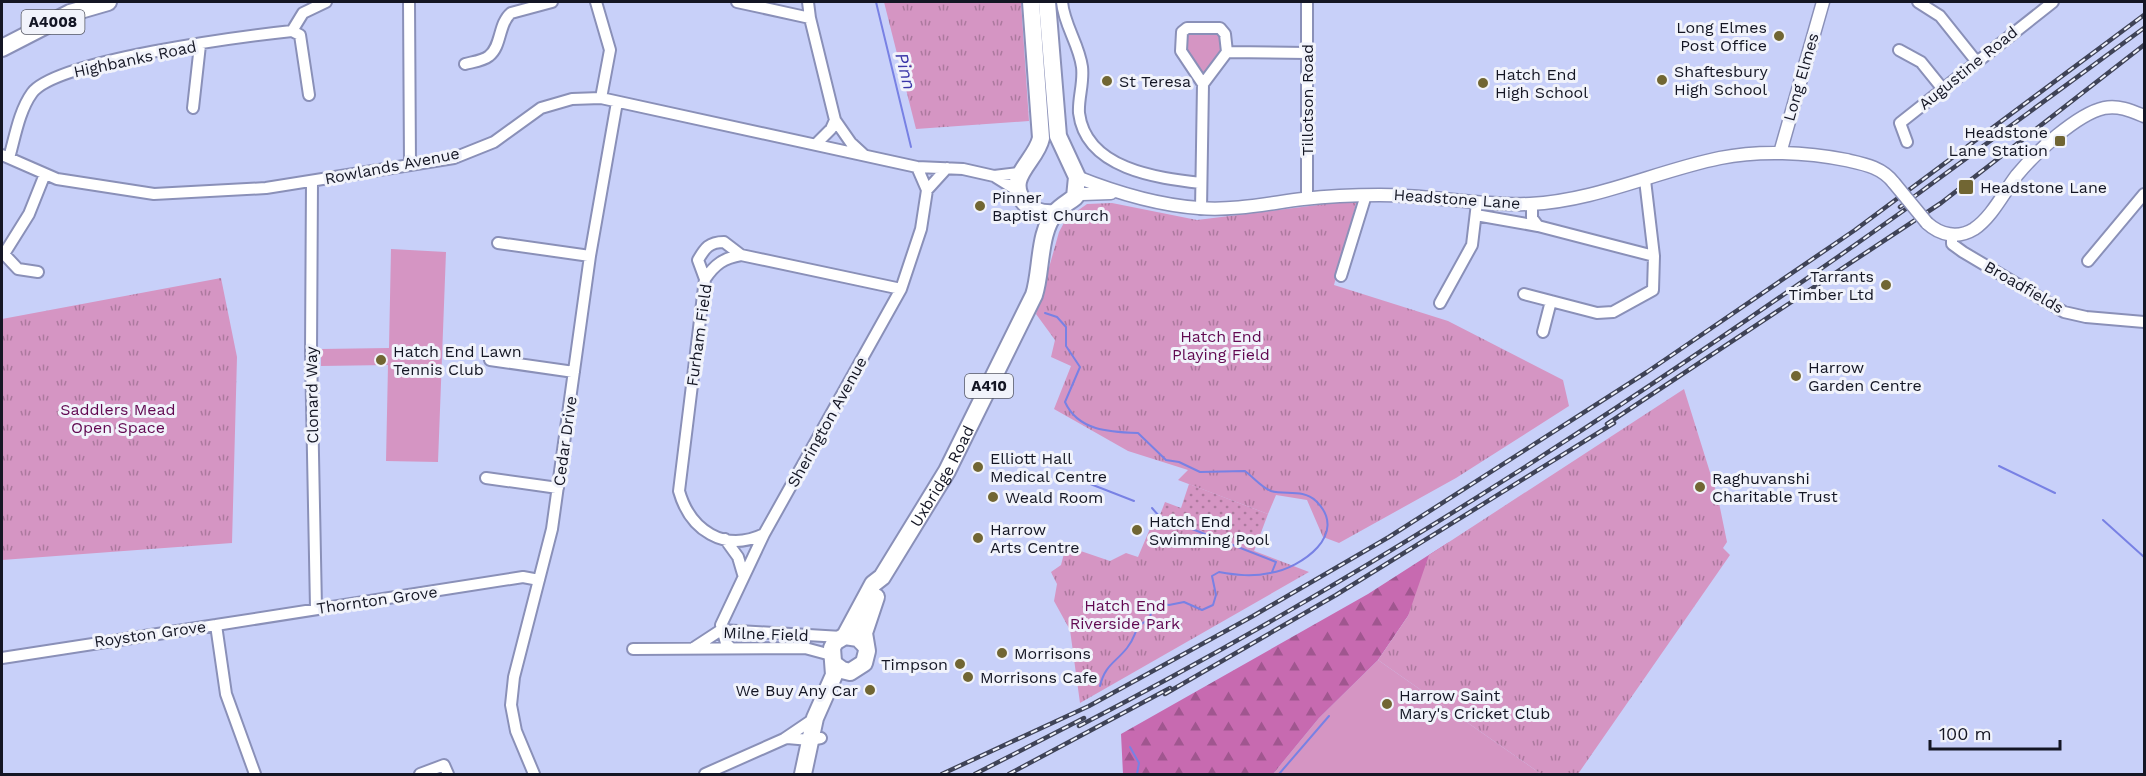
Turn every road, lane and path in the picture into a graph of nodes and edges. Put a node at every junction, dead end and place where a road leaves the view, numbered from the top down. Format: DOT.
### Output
graph roads {
  1 [pos="108,2"];
  2 [pos="326,2"];
  3 [pos="398,2"];
  4 [pos="408,2"];
  5 [pos="552,2"];
  6 [pos="596,2"];
  7 [pos="736,2"];
  8 [pos="808,2"];
  9 [pos="1031,2"];
  10 [pos="1047,2"];
  11 [pos="1062,2"];
  12 [pos="1307,2"];
  13 [pos="1823,2"];
  14 [pos="1918,2"];
  15 [pos="2053,2"];
  16 [pos="408,16"];
  17 [pos="810,18"];
  18 [pos="292,31"];
  19 [pos="200,45"];
  20 [pos="2,48"];
  21 [pos="1899,50"];
  22 [pos="1227,52"];
  23 [pos="1306,53"];
  24 [pos="1976,61"];
  25 [pos="465,64"];
  26 [pos="1203,84"];
  27 [pos="1942,88"];
  28 [pos="309,95"];
  29 [pos="601,98"];
  30 [pos="617,102"];
  31 [pos="193,108"];
  32 [pos="2145,116"];
  33 [pos="835,120"];
  34 [pos="1907,142"];
  35 [pos="816,144"];
  36 [pos="1780,153"];
  37 [pos="1036,154"];
  38 [pos="864,155"];
  39 [pos="5,156"];
  40 [pos="1068,161"];
  41 [pos="411,165"];
  42 [pos="917,167"];
  43 [pos="947,168"];
  44 [pos="1019,173"];
  45 [pos="45,174"];
  46 [pos="994,176"];
  47 [pos="1077,177"];
  48 [pos="1645,180"];
  49 [pos="312,181"];
  50 [pos="1201,183"];
  51 [pos="927,190"];
  52 [pos="1018,191"];
  53 [pos="1116,193"];
  54 [pos="1366,195"];
  55 [pos="1076,197"];
  56 [pos="1307,199"];
  57 [pos="2143,200"];
  58 [pos="1532,204"];
  59 [pos="1201,208"];
  60 [pos="1477,209"];
  61 [pos="1036,212"];
  62 [pos="1055,213"];
  63 [pos="1538,226"];
  64 [pos="1952,235"];
  65 [pos="1043,239"];
  66 [pos="498,243"];
  67 [pos="3,254"];
  68 [pos="741,255"];
  69 [pos="590,256"];
  70 [pos="1654,256"];
  71 [pos="2088,261"];
  72 [pos="38,273"];
  73 [pos="1341,276"];
  74 [pos="705,279"];
  75 [pos="901,289"];
  76 [pos="1524,294"];
  77 [pos="1551,301"];
  78 [pos="1440,303"];
  79 [pos="2145,322"];
  80 [pos="1543,332"];
  81 [pos="490,360"];
  82 [pos="574,372"];
  83 [pos="486,478"];
  84 [pos="558,488"];
  85 [pos="764,534"];
  86 [pos="725,539"];
  87 [pos="743,574"];
  88 [pos="882,577"];
  89 [pos="539,580"];
  90 [pos="316,608"];
  91 [pos="216,625"];
  92 [pos="721,630"];
  93 [pos="844,637"];
  94 [pos="865,645"];
  95 [pos="695,647"];
  96 [pos="731,648"];
  97 [pos="633,649"];
  98 [pos="2,658"];
  99 [pos="833,659"];
  100 [pos="850,672"];
  101 [pos="815,718"];
  102 [pos="784,739"];
  103 [pos="815,739"];
  104 [pos="255,774"];
  105 [pos="420,774"];
  106 [pos="448,774"];
  107 [pos="534,774"];
  108 [pos="705,774"];
  109 [pos="803,774"];
  110 [pos="812,774"];
  1 -- 20 [label="main road, A4008"];
  2 -- 18 [label="street"];
  3 -- 16 [label="street"];
  4 -- 16 [label="street"];
  5 -- 25 [label="street"];
  6 -- 29 [label="street"];
  7 -- 17 [label="street"];
  8 -- 17 [label="street"];
  9 -- 37 [label="main road"];
  10 -- 40 [label="main road"];
  11 -- 50 [label="street"];
  12 -- 23 [label="street, Tillotson Road"];
  13 -- 36 [label="street, Long Elmes"];
  14 -- 24 [label="street"];
  15 -- 24 [label="street, Augustine Road"];
  16 -- 41 [label="street"];
  17 -- 33 [label="street"];
  18 -- 19 [label="street, Highbanks Road"];
  18 -- 28 [label="street"];
  19 -- 31 [label="street"];
  19 -- 39 [label="street, Highbanks Road"];
  21 -- 27 [label="street"];
  22 -- 23 [label="street"];
  22 -- 26 [label="street"];
  22 -- 26 [label="street"];
  23 -- 56 [label="street, Tillotson Road"];
  24 -- 27 [label="street, Augustine Road"];
  26 -- 50 [label="street"];
  27 -- 34 [label="street, Augustine Road"];
  29 -- 30 [label="street, Rowlands Avenue"];
  29 -- 41 [label="street, Rowlands Avenue"];
  30 -- 35 [label="street, Rowlands Avenue"];
  30 -- 69 [label="street, Cedar Drive"];
  32 -- 64 [label="street"];
  33 -- 35 [label="street"];
  33 -- 38 [label="street"];
  35 -- 38 [label="street, Rowlands Avenue"];
  36 -- 48 [label="street, Headstone Lane"];
  36 -- 64 [label="street, Headstone Lane, bridge"];
  37 -- 40 [label="main road"];
  37 -- 44 [label="main road"];
  38 -- 42 [label="street, Rowlands Avenue"];
  39 -- 45 [label="street, Rowlands Avenue"];
  40 -- 47 [label="main road"];
  41 -- 49 [label="street, Rowlands Avenue"];
  42 -- 43 [label="street, Rowlands Avenue"];
  42 -- 51 [label="street"];
  43 -- 46 [label="street, Rowlands Avenue"];
  43 -- 51 [label="street"];
  44 -- 46 [label="street, Rowlands Avenue"];
  44 -- 52 [label="main road"];
  45 -- 49 [label="street, Rowlands Avenue"];
  45 -- 67 [label="street"];
  46 -- 52 [label="street"];
  47 -- 53 [label="street, Headstone Lane"];
  47 -- 55 [label="main road"];
  48 -- 58 [label="street, Headstone Lane"];
  48 -- 70 [label="street"];
  49 -- 90 [label="street, Clonard Way"];
  50 -- 59 [label="street"];
  51 -- 75 [label="street, Sherington Avenue"];
  52 -- 61 [label="main road, Uxbridge Road"];
  53 -- 55 [label="street, Headstone Lane"];
  53 -- 59 [label="street, Headstone Lane"];
  54 -- 56 [label="street, Headstone Lane"];
  54 -- 60 [label="street, Headstone Lane"];
  54 -- 73 [label="street"];
  55 -- 62 [label="main road, Uxbridge Road"];
  56 -- 59 [label="street, Headstone Lane"];
  57 -- 71 [label="street"];
  58 -- 60 [label="street, Headstone Lane"];
  58 -- 63 [label="street"];
  60 -- 63 [label="street"];
  60 -- 78 [label="street"];
  61 -- 62 [label="main road"];
  61 -- 65 [label="main road, Uxbridge Road / A410"];
  62 -- 65 [label="main road, Uxbridge Road / A410"];
  63 -- 70 [label="street"];
  64 -- 79 [label="street, Broadfields"];
  65 -- 88 [label="main road, Uxbridge Road / A410"];
  66 -- 69 [label="street"];
  67 -- 72 [label="street"];
  68 -- 74 [label="street, Furham Field"];
  68 -- 74 [label="street"];
  68 -- 75 [label="street"];
  69 -- 82 [label="street, Cedar Drive"];
  70 -- 77 [label="street"];
  74 -- 86 [label="street, Furham Field"];
  75 -- 85 [label="street, Sherington Avenue"];
  76 -- 77 [label="street"];
  77 -- 80 [label="street"];
  81 -- 82 [label="street"];
  82 -- 84 [label="street, Cedar Drive"];
  83 -- 84 [label="street"];
  84 -- 89 [label="street, Cedar Drive"];
  85 -- 86 [label="street, Furham Field"];
  85 -- 87 [label="street, Sherington Avenue"];
  86 -- 87 [label="street"];
  87 -- 92 [label="street, Sherington Avenue"];
  88 -- 93 [label="main road, Uxbridge Road / A410"];
  88 -- 94 [label="main road, Uxbridge Road / A410"];
  89 -- 90 [label="street, Thornton Grove"];
  89 -- 107 [label="street, Cedar Drive"];
  90 -- 91 [label="street, Thornton Grove"];
  91 -- 98 [label="street, Royston Grove"];
  91 -- 104 [label="street, Royston Grove"];
  92 -- 93 [label="street, Milne Field"];
  92 -- 95 [label="street, Milne Field"];
  92 -- 96 [label="street"];
  93 -- 94 [label="main road"];
  93 -- 99 [label="main road, Uxbridge Road"];
  94 -- 100 [label="main road, Uxbridge Road"];
  95 -- 96 [label="street, Milne Field"];
  95 -- 97 [label="street, Milne Field"];
  96 -- 99 [label="street, Milne Field"];
  99 -- 100 [label="main road"];
  99 -- 101 [label="main road, Uxbridge Road"];
  100 -- 103 [label="main road, Uxbridge Road"];
  101 -- 102 [label="street"];
  101 -- 103 [label="main road, Uxbridge Road"];
  102 -- 103 [label="street"];
  102 -- 108 [label="street"];
  103 -- 109 [label="main road, Uxbridge Road"];
  103 -- 110 [label="main road, Uxbridge Road"];
  105 -- 106 [label="street"];
}
